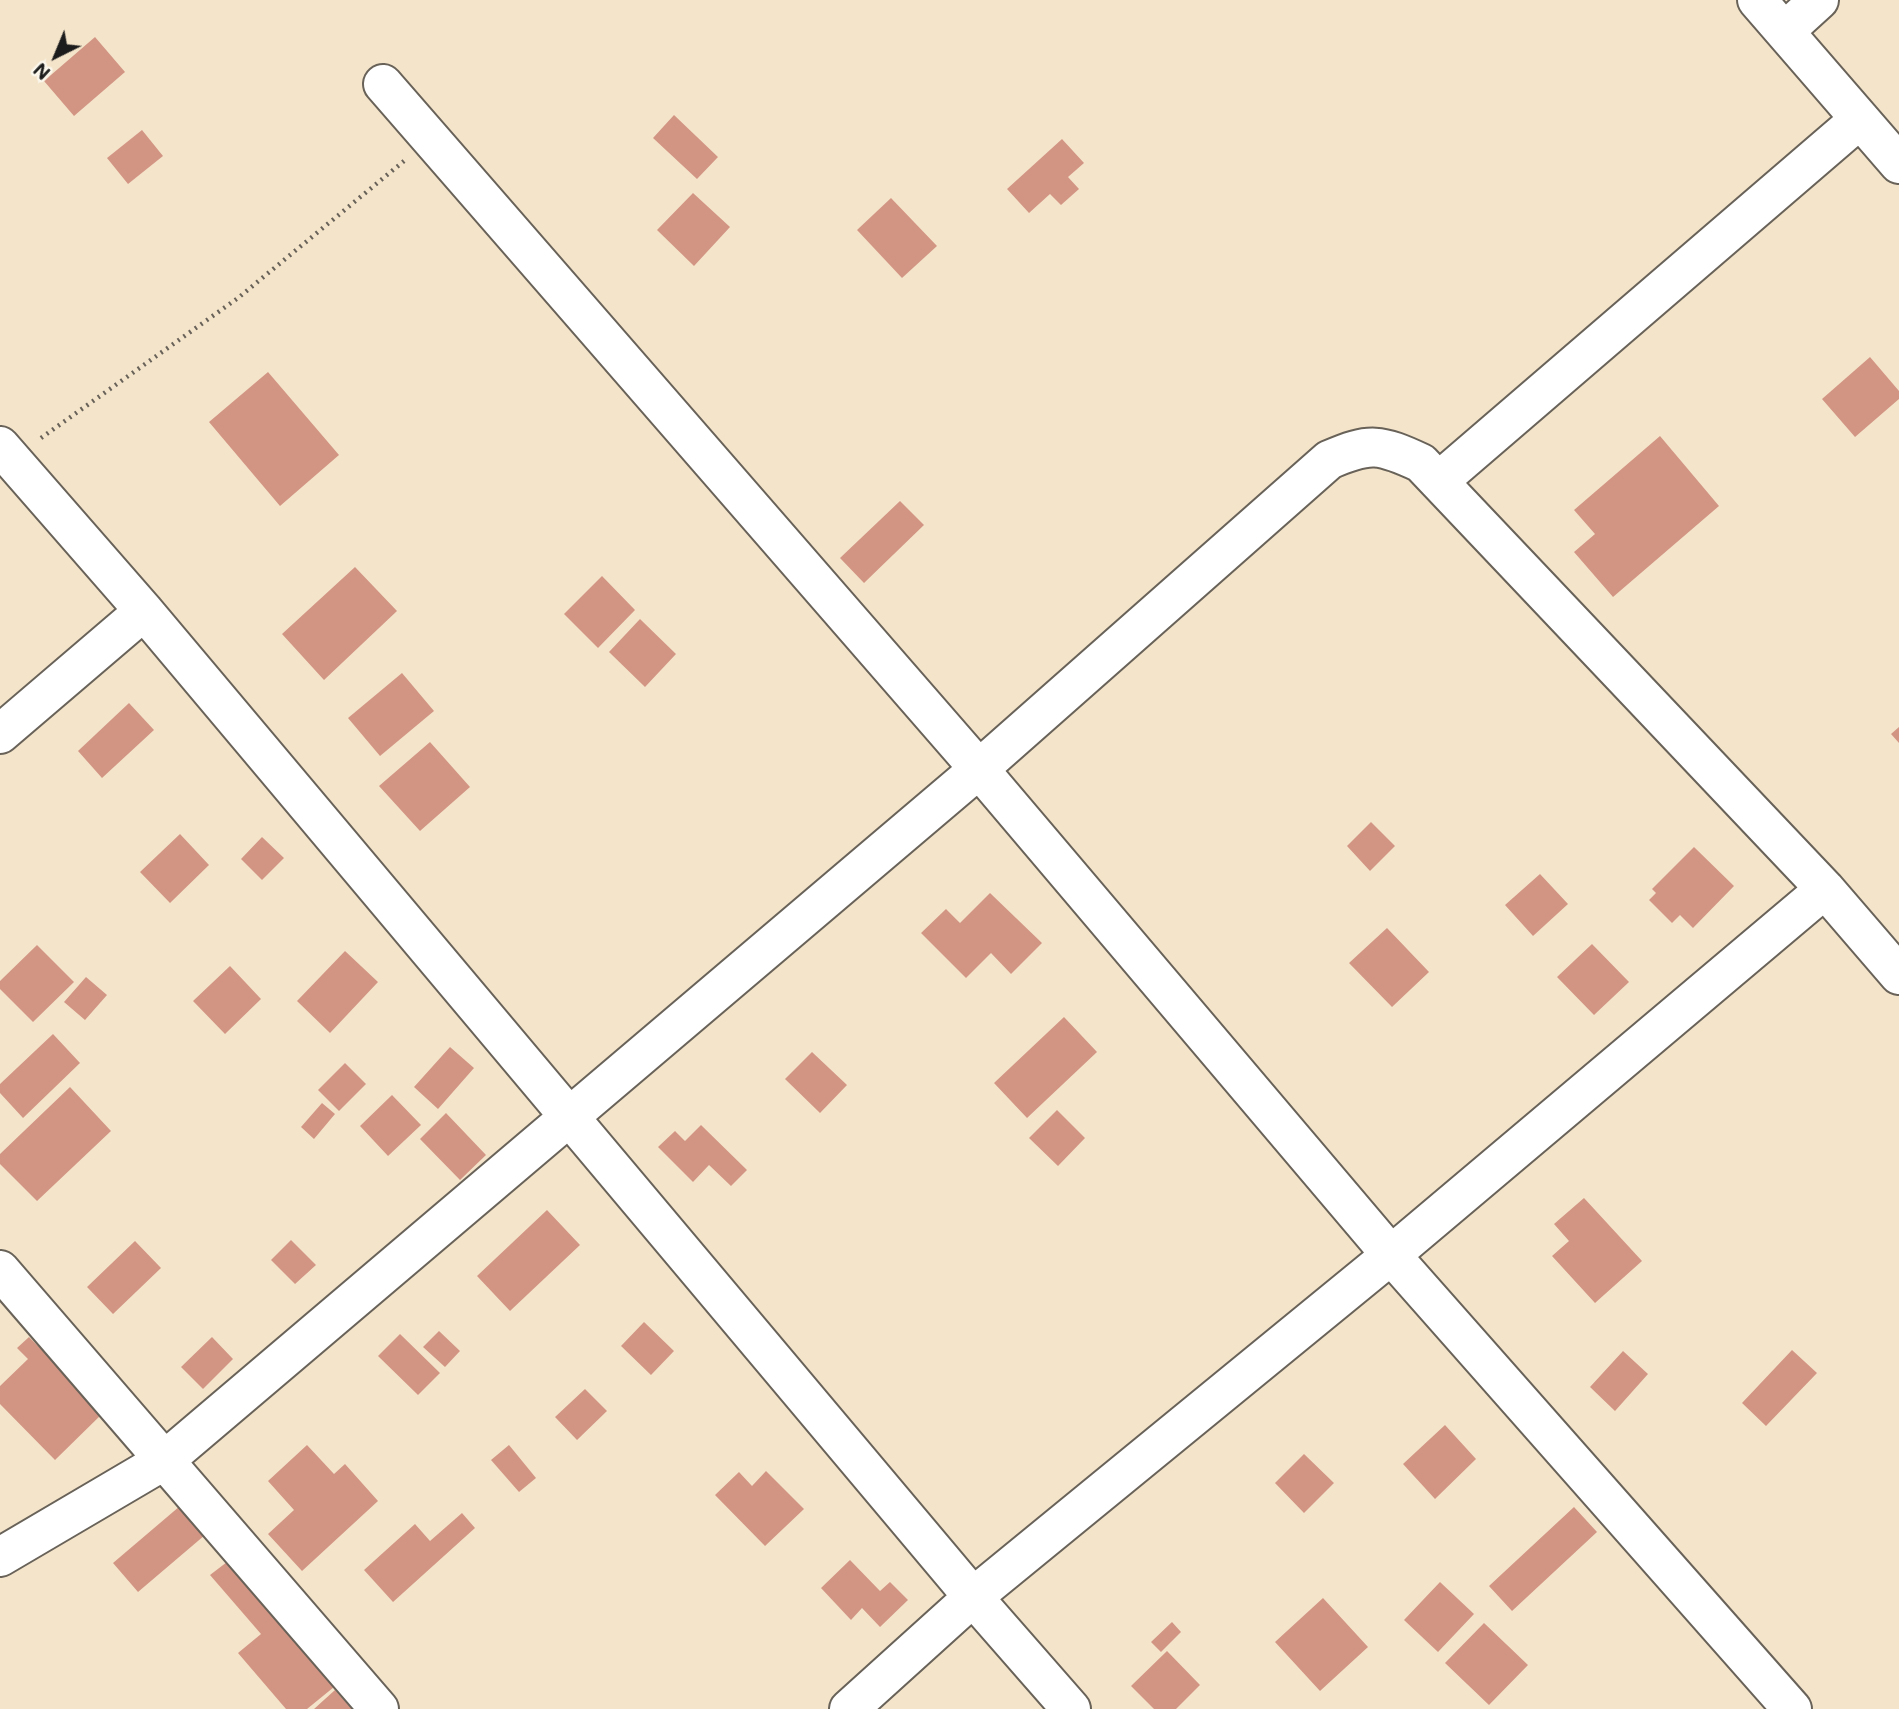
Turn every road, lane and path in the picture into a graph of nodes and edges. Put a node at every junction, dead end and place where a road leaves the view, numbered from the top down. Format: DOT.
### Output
graph roads {
  1 [pos="1758,0"];
  2 [pos="1819,0"];
  3 [pos="1785,31"];
  4 [pos="383,84"];
  5 [pos="1860,119"];
  6 [pos="430,139"];
  7 [pos="1899,164"];
  8 [pos="6,452"];
  9 [pos="1439,481"];
  10 [pos="144,611"];
  11 [pos="0,734"];
  12 [pos="979,769"];
  13 [pos="1825,889"];
  14 [pos="1899,975"];
  15 [pos="568,1116"];
  16 [pos="1391,1255"];
  17 [pos="0,1270"];
  18 [pos="165,1460"];
  19 [pos="0,1558"];
  20 [pos="973,1597"];
  21 [pos="379,1709"];
  22 [pos="849,1709"];
  23 [pos="1071,1709"];
  24 [pos="1792,1709"];
  1 -- 3 [label="street"];
  2 -- 3 [label="street"];
  3 -- 5 [label="street"];
  4 -- 6 [label="street"];
  5 -- 7 [label="street"];
  5 -- 9 [label="street"];
  6 -- 8 [label="path"];
  6 -- 12 [label="street"];
  8 -- 10 [label="street"];
  9 -- 12 [label="street"];
  9 -- 13 [label="street"];
  10 -- 11 [label="street"];
  10 -- 15 [label="street"];
  12 -- 15 [label="street"];
  12 -- 16 [label="street"];
  13 -- 14 [label="street"];
  13 -- 16 [label="street"];
  15 -- 18 [label="street"];
  15 -- 20 [label="street"];
  16 -- 20 [label="street"];
  16 -- 24 [label="street"];
  17 -- 18 [label="street"];
  18 -- 19 [label="street"];
  18 -- 21 [label="street"];
  20 -- 22 [label="street"];
  20 -- 23 [label="street"];
}
